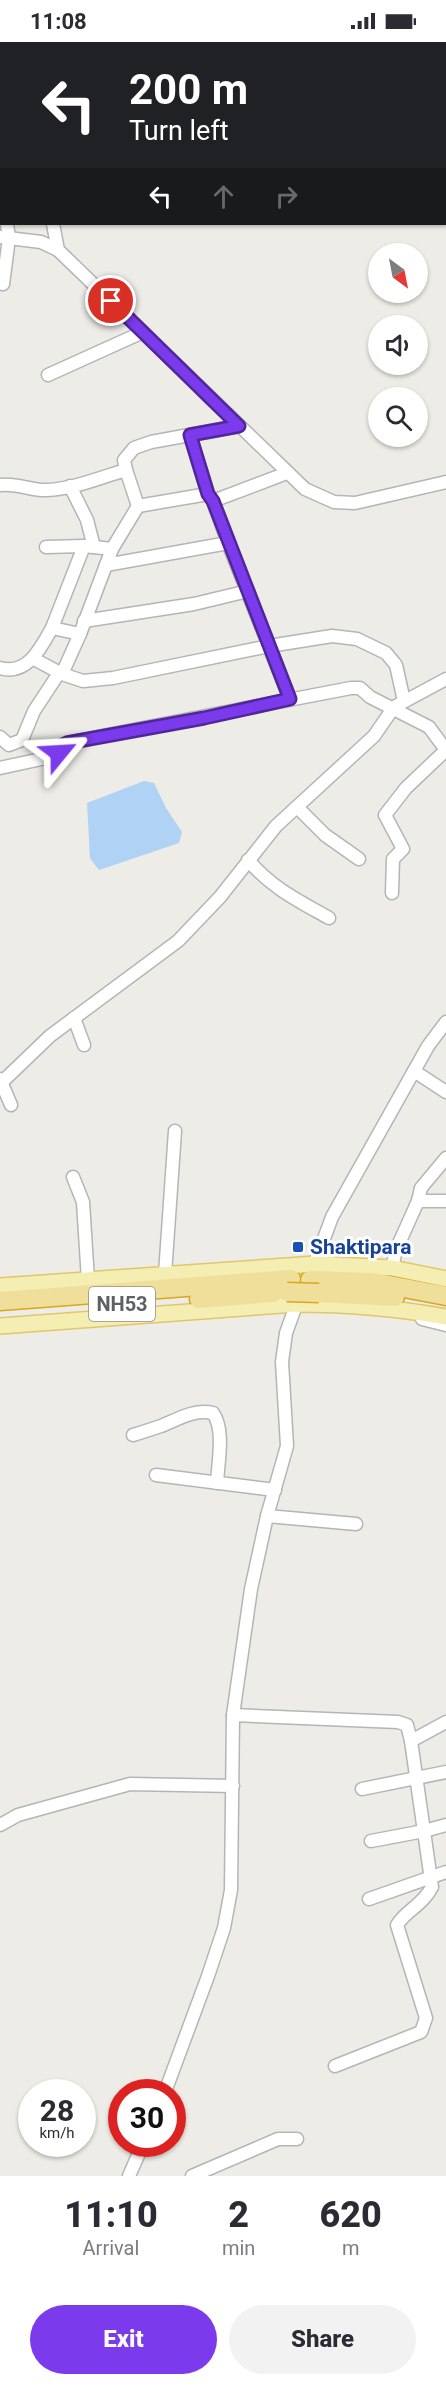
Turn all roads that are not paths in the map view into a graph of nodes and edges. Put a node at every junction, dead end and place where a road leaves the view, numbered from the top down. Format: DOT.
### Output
graph roads {
  1 [pos="53,225"];
  2 [pos="4,237"];
  3 [pos="58,249"];
  4 [pos="3,284"];
  5 [pos="143,332"];
  6 [pos="48,375"];
  7 [pos="239,426"];
  8 [pos="190,435"];
  9 [pos="126,470"];
  10 [pos="287,473"];
  11 [pos="446,483"];
  12 [pos="0,485"];
  13 [pos="70,486"];
  14 [pos="211,497"];
  15 [pos="138,506"];
  16 [pos="228,543"];
  17 [pos="89,546"];
  18 [pos="46,547"];
  19 [pos="112,549"];
  20 [pos="106,565"];
  21 [pos="248,591"];
  22 [pos="84,621"];
  23 [pos="52,628"];
  24 [pos="80,634"];
  25 [pos="269,646"];
  26 [pos="34,659"];
  27 [pos="3,672"];
  28 [pos="61,674"];
  29 [pos="446,679"];
  30 [pos="290,699"];
  31 [pos="399,704"];
  32 [pos="0,737"];
  33 [pos="446,750"];
  34 [pos="0,768"];
  35 [pos="297,807"];
  36 [pos="359,859"];
  37 [pos="248,861"];
  38 [pos="392,893"];
  39 [pos="328,918"];
  40 [pos="74,1018"];
  41 [pos="446,1022"];
  42 [pos="84,1046"];
  43 [pos="414,1071"];
  44 [pos="1,1082"];
  45 [pos="446,1092"];
  46 [pos="11,1105"];
  47 [pos="175,1131"];
  48 [pos="446,1158"];
  49 [pos="73,1178"];
  50 [pos="418,1201"];
  51 [pos="446,1201"];
  52 [pos="316,1264"];
  53 [pos="392,1268"];
  54 [pos="165,1274"];
  55 [pos="446,1279"];
  56 [pos="88,1280"];
  57 [pos="0,1286"];
  58 [pos="446,1296"];
  59 [pos="0,1301"];
  60 [pos="296,1304"];
  61 [pos="446,1307"];
  62 [pos="405,1311"];
  63 [pos="0,1312"];
  64 [pos="446,1317"];
  65 [pos="446,1325"];
  66 [pos="0,1326"];
  67 [pos="133,1435"];
  68 [pos="156,1475"];
  69 [pos="217,1483"];
  70 [pos="275,1490"];
  71 [pos="267,1516"];
  72 [pos="356,1524"];
  73 [pos="233,1715"];
  74 [pos="446,1722"];
  75 [pos="411,1741"];
  76 [pos="446,1772"];
  77 [pos="416,1780"];
  78 [pos="232,1786"];
  79 [pos="362,1789"];
  80 [pos="0,1825"];
  81 [pos="446,1825"];
  82 [pos="424,1832"];
  83 [pos="371,1841"];
  84 [pos="446,1872"];
  85 [pos="432,1878"];
  86 [pos="369,1899"];
  87 [pos="335,2066"];
  88 [pos="170,2079"];
  89 [pos="297,2139"];
  90 [pos="137,2157"];
  91 [pos="129,2176"];
  92 [pos="192,2176"];
  1 -- 3 [label="street"];
  2 -- 3 [label="street"];
  2 -- 4 [label="street"];
  3 -- 5 [label="street"];
  5 -- 6 [label="street"];
  5 -- 7 [label="street"];
  7 -- 8 [label="street"];
  7 -- 10 [label="street"];
  8 -- 9 [label="street"];
  8 -- 14 [label="street"];
  9 -- 13 [label="street"];
  9 -- 15 [label="street"];
  10 -- 11 [label="street"];
  10 -- 14 [label="street"];
  12 -- 13 [label="street"];
  13 -- 17 [label="street"];
  14 -- 15 [label="street"];
  14 -- 16 [label="street"];
  15 -- 19 [label="street"];
  16 -- 20 [label="street"];
  16 -- 21 [label="street"];
  17 -- 18 [label="street"];
  17 -- 19 [label="street"];
  17 -- 23 [label="street"];
  19 -- 20 [label="street"];
  20 -- 22 [label="street"];
  21 -- 22 [label="street"];
  21 -- 25 [label="street"];
  22 -- 24 [label="street"];
  23 -- 24 [label="street"];
  23 -- 26 [label="street"];
  24 -- 28 [label="street"];
  25 -- 28 [label="street"];
  25 -- 30 [label="street"];
  25 -- 31 [label="street"];
  26 -- 27 [label="street"];
  26 -- 28 [label="street"];
  28 -- 32 [label="street"];
  29 -- 31 [label="street"];
  30 -- 31 [label="street"];
  30 -- 34 [label="street"];
  31 -- 33 [label="street"];
  31 -- 35 [label="street"];
  33 -- 38 [label="street"];
  35 -- 36 [label="street"];
  35 -- 37 [label="street"];
  37 -- 39 [label="street"];
  37 -- 40 [label="street"];
  40 -- 42 [label="street"];
  40 -- 44 [label="street"];
  41 -- 43 [label="street"];
  43 -- 45 [label="street"];
  43 -- 52 [label="street"];
  44 -- 46 [label="street"];
  47 -- 54 [label="street"];
  48 -- 50 [label="street"];
  49 -- 56 [label="street"];
  50 -- 51 [label="street"];
  50 -- 53 [label="street"];
  52 -- 53 [label="main road"];
  52 -- 54 [label="main road"];
  52 -- 60 [label="street"];
  53 -- 55 [label="main road"];
  54 -- 56 [label="main road"];
  56 -- 57 [label="main road"];
  58 -- 59 [label="highway, NH53"];
  60 -- 62 [label="main road"];
  60 -- 66 [label="main road"];
  60 -- 70 [label="street"];
  61 -- 63 [label="highway, NH53, bridge"];
  62 -- 64 [label="main road"];
  62 -- 65 [label="street"];
  67 -- 69 [label="street"];
  68 -- 69 [label="street"];
  69 -- 70 [label="street"];
  70 -- 71 [label="street"];
  71 -- 72 [label="street"];
  71 -- 73 [label="street"];
  73 -- 75 [label="street"];
  73 -- 78 [label="street"];
  74 -- 75 [label="street"];
  75 -- 77 [label="street"];
  76 -- 77 [label="street"];
  77 -- 79 [label="street"];
  77 -- 82 [label="street"];
  78 -- 80 [label="street"];
  78 -- 88 [label="street"];
  81 -- 82 [label="street"];
  82 -- 83 [label="street"];
  82 -- 85 [label="street"];
  84 -- 85 [label="street"];
  85 -- 86 [label="street"];
  85 -- 87 [label="street"];
  89 -- 92 [label="street"];
  90 -- 91 [label="street"];
}
